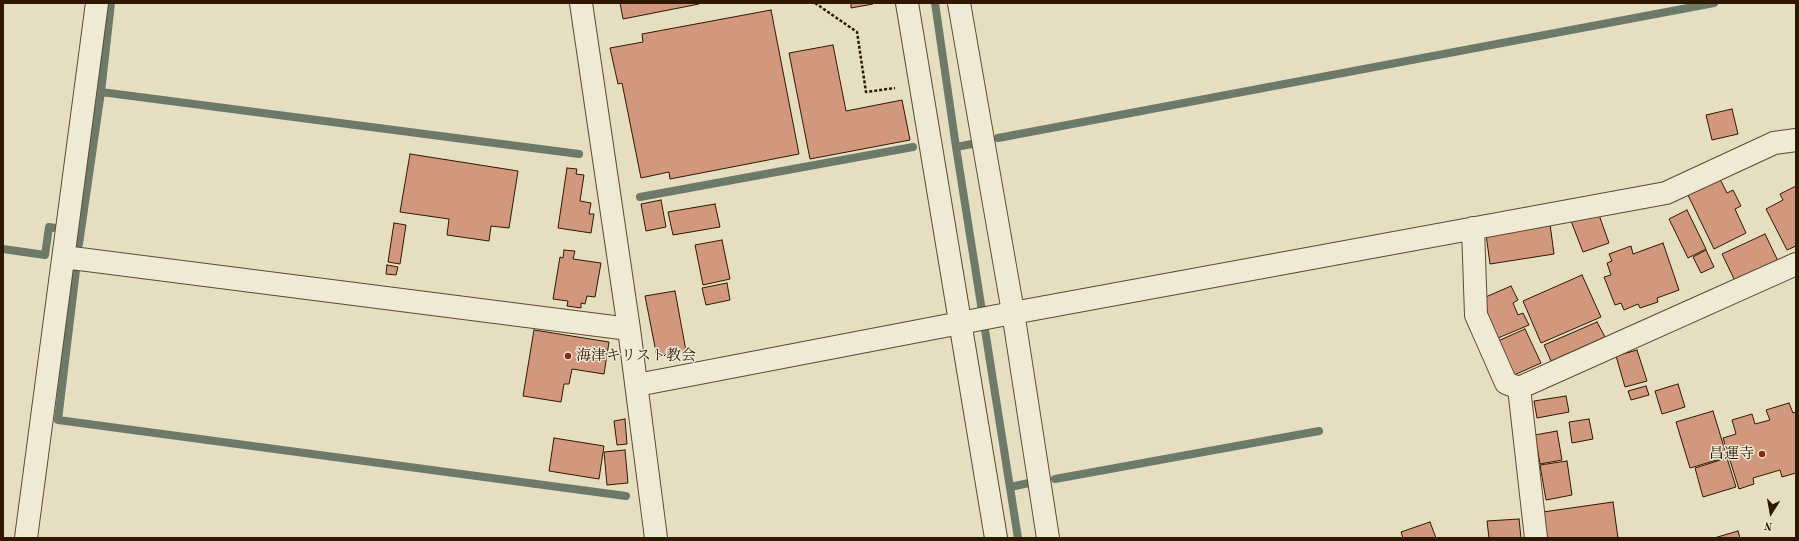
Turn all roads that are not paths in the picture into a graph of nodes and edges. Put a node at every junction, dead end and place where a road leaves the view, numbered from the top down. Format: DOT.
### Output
graph roads {
  1 [pos="97,3"];
  2 [pos="580,3"];
  3 [pos="907,3"];
  4 [pos="959,3"];
  5 [pos="1796,140"];
  6 [pos="1474,228"];
  7 [pos="64,257"];
  8 [pos="1796,264"];
  9 [pos="1007,314"];
  10 [pos="965,322"];
  11 [pos="629,329"];
  12 [pos="637,385"];
  13 [pos="1519,388"];
  14 [pos="26,538"];
  15 [pos="656,538"];
  16 [pos="996,538"];
  17 [pos="1048,538"];
  18 [pos="1536,538"];
  1 -- 7 [label="street"];
  2 -- 11 [label="street"];
  3 -- 10 [label="street"];
  4 -- 9 [label="street"];
  5 -- 6 [label="street"];
  6 -- 9 [label="street"];
  6 -- 13 [label="street"];
  7 -- 11 [label="street"];
  7 -- 14 [label="street"];
  8 -- 13 [label="street"];
  9 -- 10 [label="street"];
  9 -- 17 [label="street"];
  10 -- 12 [label="street"];
  10 -- 16 [label="street"];
  11 -- 12 [label="street"];
  12 -- 15 [label="street"];
  13 -- 18 [label="street"];
}
